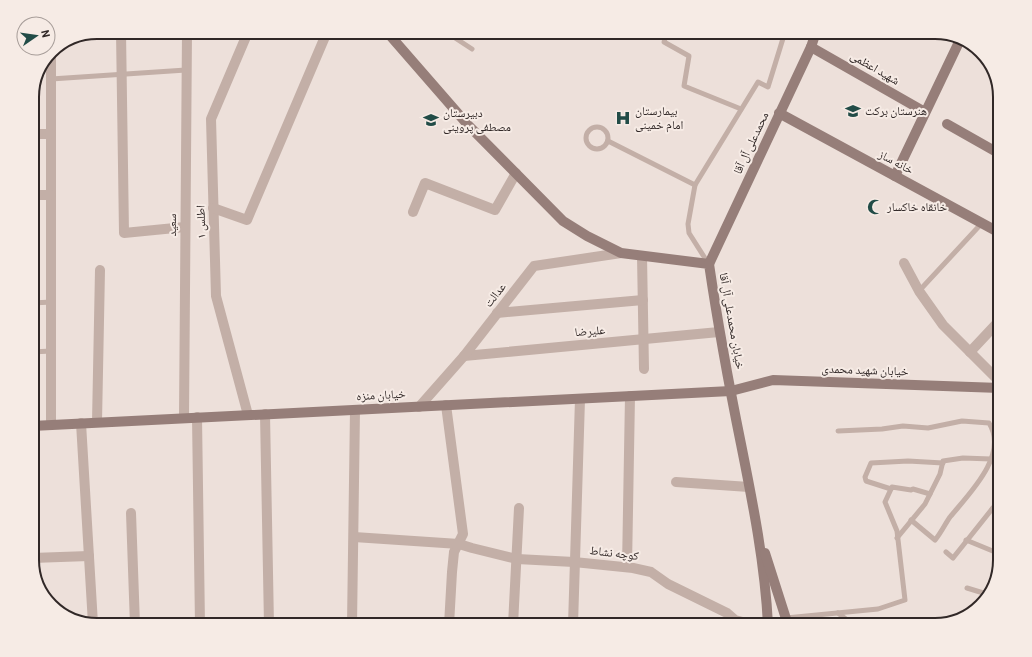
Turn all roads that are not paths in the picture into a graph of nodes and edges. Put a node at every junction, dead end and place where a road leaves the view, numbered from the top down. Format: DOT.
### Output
graph roads {
  1 [pos="121,39"];
  2 [pos="187,39"];
  3 [pos="245,39"];
  4 [pos="324,39"];
  5 [pos="393,39"];
  6 [pos="457,39"];
  7 [pos="665,39"];
  8 [pos="783,39"];
  9 [pos="814,39"];
  10 [pos="958,44"];
  11 [pos="811,47"];
  12 [pos="472,49"];
  13 [pos="48,66"];
  14 [pos="186,70"];
  15 [pos="122,75"];
  16 [pos="52,79"];
  17 [pos="741,109"];
  18 [pos="925,112"];
  19 [pos="780,114"];
  20 [pos="947,124"];
  21 [pos="39,134"];
  22 [pos="51,134"];
  23 [pos="608,141"];
  24 [pos="993,150"];
  25 [pos="516,173"];
  26 [pos="895,176"];
  27 [pos="695,185"];
  28 [pos="39,195"];
  29 [pos="51,196"];
  30 [pos="213,208"];
  31 [pos="413,212"];
  32 [pos="982,223"];
  33 [pos="186,227"];
  34 [pos="993,229"];
  35 [pos="621,253"];
  36 [pos="642,256"];
  37 [pos="904,262"];
  38 [pos="709,264"];
  39 [pos="100,270"];
  40 [pos="919,291"];
  41 [pos="643,300"];
  42 [pos="52,302"];
  43 [pos="39,303"];
  44 [pos="497,313"];
  45 [pos="993,327"];
  46 [pos="719,332"];
  47 [pos="643,339"];
  48 [pos="51,351"];
  49 [pos="39,352"];
  50 [pos="970,352"];
  51 [pos="464,356"];
  52 [pos="644,369"];
  53 [pos="993,375"];
  54 [pos="993,388"];
  55 [pos="731,391"];
  56 [pos="630,396"];
  57 [pos="580,399"];
  58 [pos="446,405"];
  59 [pos="419,407"];
  60 [pos="355,410"];
  61 [pos="265,414"];
  62 [pos="248,415"];
  63 [pos="184,418"];
  64 [pos="197,418"];
  65 [pos="98,422"];
  66 [pos="81,423"];
  67 [pos="52,425"];
  68 [pos="39,426"];
  69 [pos="838,431"];
  70 [pos="993,435"];
  71 [pos="993,454"];
  72 [pos="991,459"];
  73 [pos="943,463"];
  74 [pos="676,482"];
  75 [pos="749,487"];
  76 [pos="891,489"];
  77 [pos="930,494"];
  78 [pos="519,508"];
  79 [pos="992,509"];
  80 [pos="131,513"];
  81 [pos="911,520"];
  82 [pos="757,529"];
  83 [pos="354,537"];
  84 [pos="897,538"];
  85 [pos="966,540"];
  86 [pos="459,544"];
  87 [pos="993,551"];
  88 [pos="946,552"];
  89 [pos="89,556"];
  90 [pos="39,558"];
  91 [pos="517,559"];
  92 [pos="574,562"];
  93 [pos="627,567"];
  94 [pos="967,588"];
  95 [pos="983,593"];
  96 [pos="838,613"];
  97 [pos="93,618"];
  98 [pos="136,618"];
  99 [pos="200,618"];
  100 [pos="269,618"];
  101 [pos="352,618"];
  102 [pos="449,618"];
  103 [pos="513,618"];
  104 [pos="574,618"];
  105 [pos="733,618"];
  106 [pos="768,618"];
  107 [pos="786,618"];
  108 [pos="806,618"];
  109 [pos="844,618"];
  1 -- 15 [label="street"];
  2 -- 14 [label="street, سعید"];
  3 -- 30 [label="street, اطلس ۱"];
  4 -- 30 [label="street"];
  5 -- 25 [label="street, خیابان محمدعلی آل آقا"];
  6 -- 12 [label="lane"];
  7 -- 17 [label="lane"];
  8 -- 17 [label="lane"];
  9 -- 11 [label="street, محمدعلی آل آقا"];
  10 -- 18 [label="street"];
  11 -- 18 [label="street, شهید اعظمی"];
  11 -- 19 [label="street, محمدعلی آل آقا"];
  13 -- 16 [label="street"];
  14 -- 15 [label="lane"];
  14 -- 33 [label="street, سعید"];
  15 -- 16 [label="lane"];
  15 -- 33 [label="street"];
  16 -- 22 [label="street"];
  17 -- 27 [label="lane"];
  18 -- 26 [label="street"];
  19 -- 26 [label="street, خانه ساز"];
  19 -- 38 [label="street, محمدعلی آل آقا"];
  20 -- 24 [label="street"];
  21 -- 22 [label="street"];
  22 -- 29 [label="street"];
  23 -- 23 [label="lane"];
  23 -- 27 [label="lane"];
  25 -- 31 [label="street"];
  25 -- 35 [label="street, خیابان محمدعلی آل آقا"];
  26 -- 32 [label="street, خانه ساز"];
  27 -- 38 [label="lane"];
  28 -- 29 [label="street"];
  29 -- 42 [label="street"];
  30 -- 62 [label="street, اطلس ۱"];
  32 -- 34 [label="street, خانه ساز"];
  32 -- 40 [label="lane"];
  33 -- 63 [label="street, سعید"];
  35 -- 36 [label="street, خیابان محمدعلی آل آقا"];
  35 -- 44 [label="street, عدالت"];
  36 -- 38 [label="street, خیابان محمدعلی آل آقا"];
  36 -- 41 [label="street"];
  37 -- 40 [label="street"];
  38 -- 46 [label="street, خیابان محمدعلی آل آقا"];
  39 -- 65 [label="street"];
  40 -- 50 [label="street"];
  41 -- 44 [label="street"];
  41 -- 47 [label="street"];
  42 -- 43 [label="lane"];
  42 -- 48 [label="street"];
  44 -- 51 [label="street, عدالت"];
  45 -- 50 [label="street"];
  46 -- 47 [label="street, علیرضا"];
  46 -- 55 [label="street, خیابان محمدعلی آل آقا"];
  47 -- 51 [label="street, علیرضا"];
  47 -- 52 [label="street"];
  48 -- 49 [label="lane"];
  48 -- 67 [label="street"];
  50 -- 53 [label="street"];
  51 -- 59 [label="street, عدالت"];
  54 -- 55 [label="street, خیابان شهید محمدی"];
  55 -- 56 [label="street, خیابان منزه"];
  55 -- 75 [label="street, خیابان محمدعلی آل آقا"];
  56 -- 57 [label="street, خیابان منزه"];
  56 -- 93 [label="street"];
  57 -- 58 [label="street, خیابان منزه"];
  57 -- 92 [label="street"];
  58 -- 59 [label="street, خیابان منزه"];
  58 -- 86 [label="street"];
  59 -- 60 [label="street, خیابان منزه"];
  60 -- 61 [label="street, خیابان منزه"];
  60 -- 83 [label="street"];
  61 -- 62 [label="street, خیابان منزه"];
  61 -- 100 [label="street"];
  62 -- 64 [label="street, خیابان منزه"];
  63 -- 64 [label="street, خیابان منزه"];
  63 -- 65 [label="street, خیابان منزه"];
  64 -- 99 [label="street"];
  65 -- 66 [label="street, خیابان منزه"];
  66 -- 67 [label="street, خیابان منزه"];
  66 -- 89 [label="street"];
  67 -- 68 [label="street, خیابان منزه"];
  69 -- 70 [label="lane"];
  71 -- 72 [label="lane"];
  72 -- 73 [label="lane"];
  72 -- 81 [label="lane"];
  73 -- 76 [label="lane"];
  73 -- 77 [label="lane"];
  74 -- 75 [label="street"];
  75 -- 82 [label="street, خیابان محمدعلی آل آقا"];
  76 -- 77 [label="lane"];
  76 -- 84 [label="lane"];
  77 -- 81 [label="lane"];
  78 -- 91 [label="street"];
  79 -- 85 [label="lane"];
  80 -- 98 [label="street"];
  81 -- 84 [label="lane"];
  82 -- 106 [label="street, خیابان محمدعلی آل آقا"];
  82 -- 107 [label="street, خیابان محمدعلی آل آقا"];
  83 -- 86 [label="street, کوچه نشاط"];
  83 -- 101 [label="street"];
  84 -- 96 [label="lane"];
  85 -- 87 [label="lane"];
  85 -- 88 [label="lane"];
  86 -- 91 [label="street, کوچه نشاط"];
  86 -- 102 [label="street"];
  89 -- 90 [label="street"];
  89 -- 97 [label="street"];
  91 -- 92 [label="street, کوچه نشاط"];
  91 -- 103 [label="street"];
  92 -- 93 [label="street, کوچه نشاط"];
  92 -- 104 [label="street"];
  93 -- 105 [label="street, کوچه نشاط"];
  94 -- 95 [label="lane"];
  96 -- 108 [label="lane"];
  96 -- 109 [label="lane"];
}
